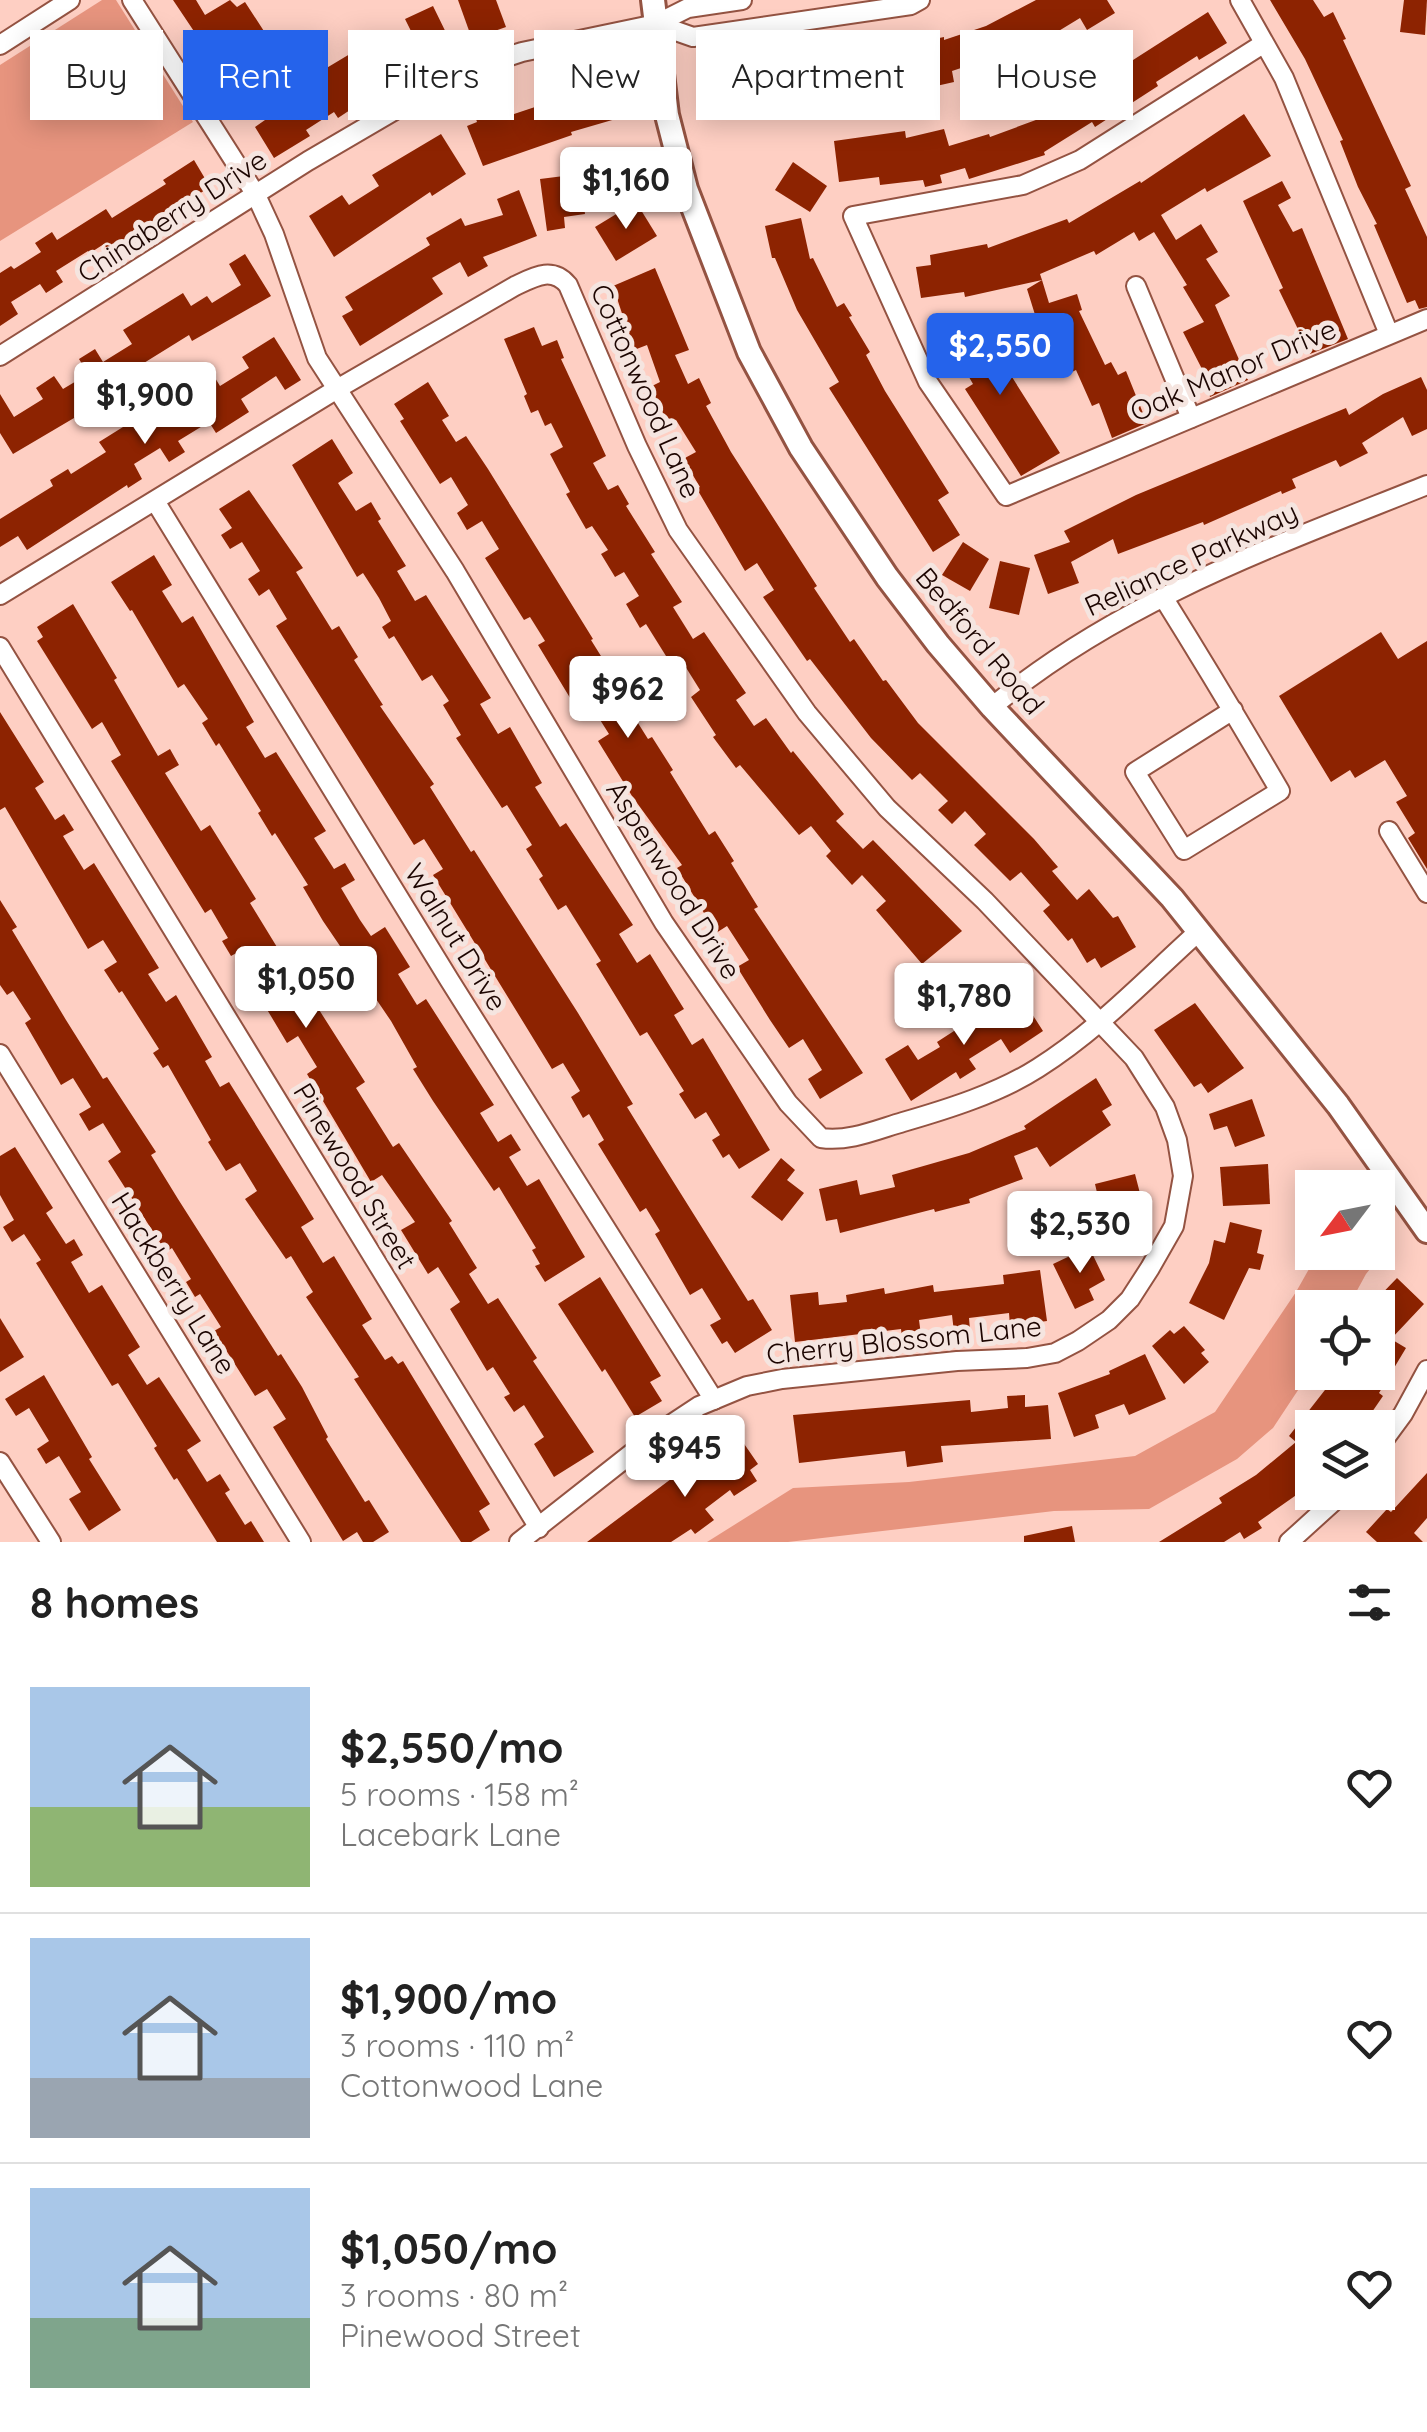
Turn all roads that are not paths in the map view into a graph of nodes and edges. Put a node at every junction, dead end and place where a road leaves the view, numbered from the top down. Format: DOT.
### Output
graph roads {
  1 [pos="70,0"];
  2 [pos="132,0"];
  3 [pos="654,0"];
  4 [pos="742,0"];
  5 [pos="920,0"];
  6 [pos="1240,0"];
  7 [pos="808,10"];
  8 [pos="656,24"];
  9 [pos="0,44"];
  10 [pos="1263,44"];
  11 [pos="256,194"];
  12 [pos="1136,286"];
  13 [pos="1427,318"];
  14 [pos="1389,334"];
  15 [pos="0,356"];
  16 [pos="337,390"];
  17 [pos="1191,418"];
  18 [pos="1427,485"];
  19 [pos="155,501"];
  20 [pos="0,594"];
  21 [pos="1163,597"];
  22 [pos="0,647"];
  23 [pos="992,707"];
  24 [pos="1233,710"];
  25 [pos="1389,831"];
  26 [pos="1427,893"];
  27 [pos="1196,933"];
  28 [pos="1100,1021"];
  29 [pos="0,1054"];
  30 [pos="1427,1231"];
  31 [pos="1427,1370"];
  32 [pos="714,1400"];
  33 [pos="1395,1425"];
  34 [pos="0,1462"];
  35 [pos="1324,1510"];
  36 [pos="539,1528"];
  37 [pos="51,1542"];
  38 [pos="301,1542"];
  39 [pos="519,1542"];
  40 [pos="1289,1542"];
  1 -- 9 [label="street"];
  2 -- 11 [label="street, Aspenwood Drive"];
  3 -- 8 [label="main road, Bedford Road"];
  4 -- 8 [label="street, Chinaberry Drive"];
  5 -- 7 [label="street"];
  6 -- 10 [label="street"];
  7 -- 8 [label="street"];
  8 -- 11 [label="street, Chinaberry Drive"];
  8 -- 23 [label="main road, Bedford Road"];
  10 -- 14 [label="street"];
  10 -- 17 [label="street, Oak Manor Drive"];
  11 -- 15 [label="street, Chinaberry Drive"];
  11 -- 16 [label="street, Aspenwood Drive"];
  12 -- 17 [label="street"];
  13 -- 14 [label="street, Oak Manor Drive"];
  14 -- 17 [label="street, Oak Manor Drive"];
  16 -- 19 [label="street, Cottonwood Lane"];
  16 -- 28 [label="street, Cottonwood Lane"];
  16 -- 28 [label="street, Aspenwood Drive"];
  18 -- 21 [label="street, Reliance Parkway"];
  19 -- 20 [label="street, Cottonwood Lane"];
  19 -- 32 [label="street, Walnut Drive"];
  21 -- 23 [label="street, Reliance Parkway"];
  21 -- 24 [label="street"];
  22 -- 36 [label="street, Pinewood Street"];
  23 -- 27 [label="main road, Bedford Road"];
  24 -- 24 [label="street"];
  25 -- 26 [label="street"];
  27 -- 28 [label="street, Aspenwood Drive"];
  27 -- 30 [label="main road, Bedford Road"];
  28 -- 32 [label="street, Cherry Blossom Lane"];
  29 -- 38 [label="street, Hackberry Lane"];
  31 -- 33 [label="street"];
  32 -- 36 [label="street, Cherry Blossom Lane"];
  34 -- 37 [label="street"];
  35 -- 40 [label="street"];
  36 -- 39 [label="street, Cherry Blossom Lane"];
}
